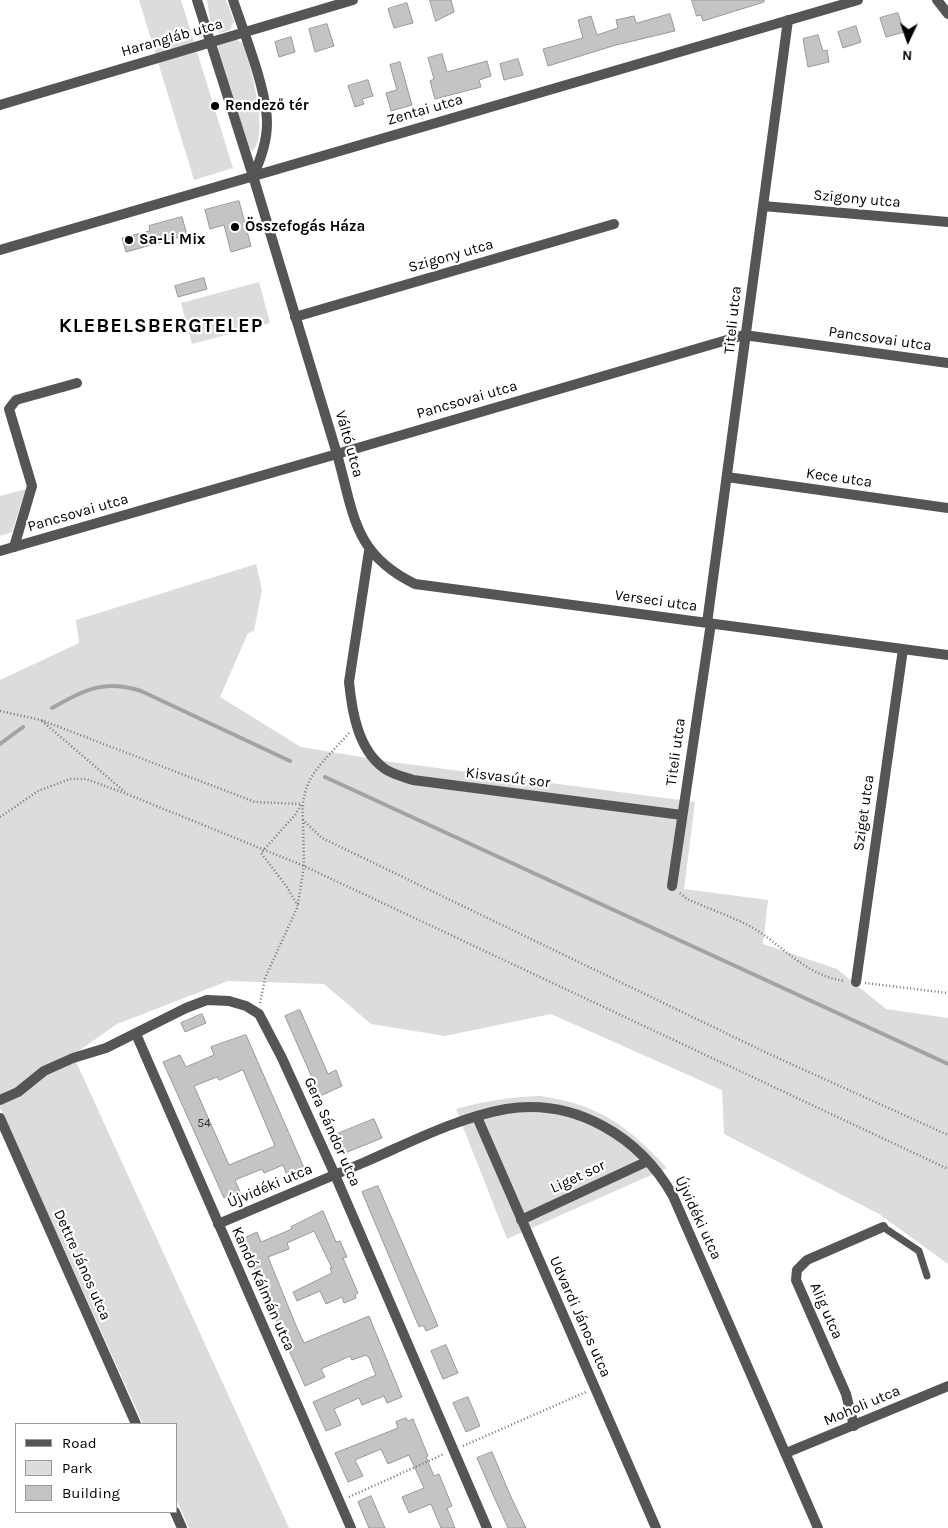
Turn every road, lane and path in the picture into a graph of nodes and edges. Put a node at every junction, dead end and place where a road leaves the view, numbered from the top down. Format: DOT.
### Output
graph roads {
  1 [pos="197,0"];
  2 [pos="233,0"];
  3 [pos="353,0"];
  4 [pos="858,0"];
  5 [pos="937,0"];
  6 [pos="948,14"];
  7 [pos="788,20"];
  8 [pos="244,33"];
  9 [pos="210,43"];
  10 [pos="0,105"];
  11 [pos="253,176"];
  12 [pos="763,206"];
  13 [pos="948,222"];
  14 [pos="614,224"];
  15 [pos="0,250"];
  16 [pos="295,317"];
  17 [pos="744,335"];
  18 [pos="948,363"];
  19 [pos="77,383"];
  20 [pos="337,454"];
  21 [pos="727,477"];
  22 [pos="948,508"];
  23 [pos="14,547"];
  24 [pos="0,551"];
  25 [pos="370,551"];
  26 [pos="709,623"];
  27 [pos="903,649"];
  28 [pos="948,655"];
  29 [pos="0,711"];
  30 [pos="41,720"];
  31 [pos="357,725"];
  32 [pos="127,794"];
  33 [pos="302,804"];
  34 [pos="682,815"];
  35 [pos="0,817"];
  36 [pos="303,820"];
  37 [pos="265,850"];
  38 [pos="304,866"];
  39 [pos="672,886"];
  40 [pos="298,906"];
  41 [pos="856,982"];
  42 [pos="948,993"];
  43 [pos="259,1014"];
  44 [pos="136,1034"];
  45 [pos="0,1100"];
  46 [pos="477,1117"];
  47 [pos="0,1118"];
  48 [pos="948,1135"];
  49 [pos="648,1161"];
  50 [pos="948,1169"];
  51 [pos="335,1175"];
  52 [pos="521,1220"];
  53 [pos="218,1224"];
  54 [pos="883,1227"];
  55 [pos="927,1276"];
  56 [pos="948,1386"];
  57 [pos="595,1389"];
  58 [pos="136,1423"];
  59 [pos="854,1426"];
  60 [pos="453,1450"];
  61 [pos="786,1453"];
  62 [pos="339,1501"];
  63 [pos="175,1513"];
  64 [pos="182,1528"];
  65 [pos="351,1528"];
  66 [pos="487,1528"];
  67 [pos="656,1528"];
  68 [pos="818,1528"];
  1 -- 9 [label="street"];
  2 -- 8 [label="street"];
  3 -- 8 [label="street, Harangláb utca"];
  4 -- 7 [label="street, Zentai utca"];
  5 -- 6 [label="street"];
  7 -- 11 [label="street, Zentai utca"];
  7 -- 12 [label="street, Titeli utca"];
  8 -- 9 [label="street, Harangláb utca"];
  8 -- 11 [label="street"];
  9 -- 10 [label="street, Harangláb utca"];
  9 -- 11 [label="street"];
  11 -- 15 [label="street, Zentai utca"];
  11 -- 16 [label="street, Váltó utca"];
  12 -- 13 [label="street, Szigony utca"];
  12 -- 17 [label="street, Titeli utca"];
  14 -- 16 [label="street, Szigony utca"];
  16 -- 20 [label="street, Váltó utca"];
  17 -- 18 [label="street, Pancsovai utca"];
  17 -- 20 [label="street, Pancsovai utca"];
  17 -- 21 [label="street, Titeli utca"];
  19 -- 23 [label="street"];
  20 -- 23 [label="street, Pancsovai utca"];
  20 -- 25 [label="street, Váltó utca"];
  21 -- 22 [label="street, Kece utca"];
  21 -- 26 [label="street, Titeli utca"];
  23 -- 24 [label="street, Pancsovai utca"];
  25 -- 26 [label="street, Verseci utca"];
  25 -- 31 [label="street"];
  26 -- 27 [label="street, Verseci utca"];
  26 -- 34 [label="street, Titeli utca"];
  27 -- 28 [label="street, Verseci utca"];
  27 -- 41 [label="street, Sziget utca"];
  29 -- 30 [label="path"];
  30 -- 32 [label="path"];
  30 -- 33 [label="path"];
  31 -- 33 [label="path"];
  31 -- 34 [label="street, Kisvasút sor"];
  32 -- 35 [label="path"];
  32 -- 37 [label="path"];
  33 -- 36 [label="path"];
  33 -- 37 [label="path"];
  34 -- 39 [label="street, Titeli utca"];
  36 -- 38 [label="path"];
  36 -- 48 [label="path"];
  37 -- 38 [label="path"];
  37 -- 40 [label="path"];
  38 -- 40 [label="path"];
  38 -- 50 [label="path"];
  39 -- 41 [label="path"];
  40 -- 43 [label="path"];
  41 -- 42 [label="path"];
  43 -- 44 [label="street"];
  43 -- 51 [label="street, Gera Sándor utca"];
  44 -- 45 [label="street"];
  44 -- 53 [label="street, Kandó Kálmán utca"];
  46 -- 49 [label="street, Újvidéki utca"];
  46 -- 51 [label="street, Újvidéki utca"];
  46 -- 52 [label="street, Udvardi János utca"];
  47 -- 58 [label="street, Dettre János utca"];
  49 -- 52 [label="street, Liget sor"];
  49 -- 61 [label="street, Újvidéki utca"];
  51 -- 53 [label="street, Újvidéki utca"];
  51 -- 60 [label="street, Gera Sándor utca"];
  52 -- 57 [label="street, Udvardi János utca"];
  53 -- 62 [label="street, Kandó Kálmán utca"];
  54 -- 55 [label="lane"];
  54 -- 59 [label="street, Alig utca"];
  56 -- 59 [label="street, Moholi utca"];
  57 -- 60 [label="path"];
  57 -- 67 [label="street, Udvardi János utca"];
  59 -- 61 [label="street, Moholi utca"];
  60 -- 62 [label="path"];
  60 -- 66 [label="street, Gera Sándor utca"];
  61 -- 68 [label="street, Újvidéki utca"];
  62 -- 65 [label="street, Kandó Kálmán utca"];
  63 -- 64 [label="street"];
}
